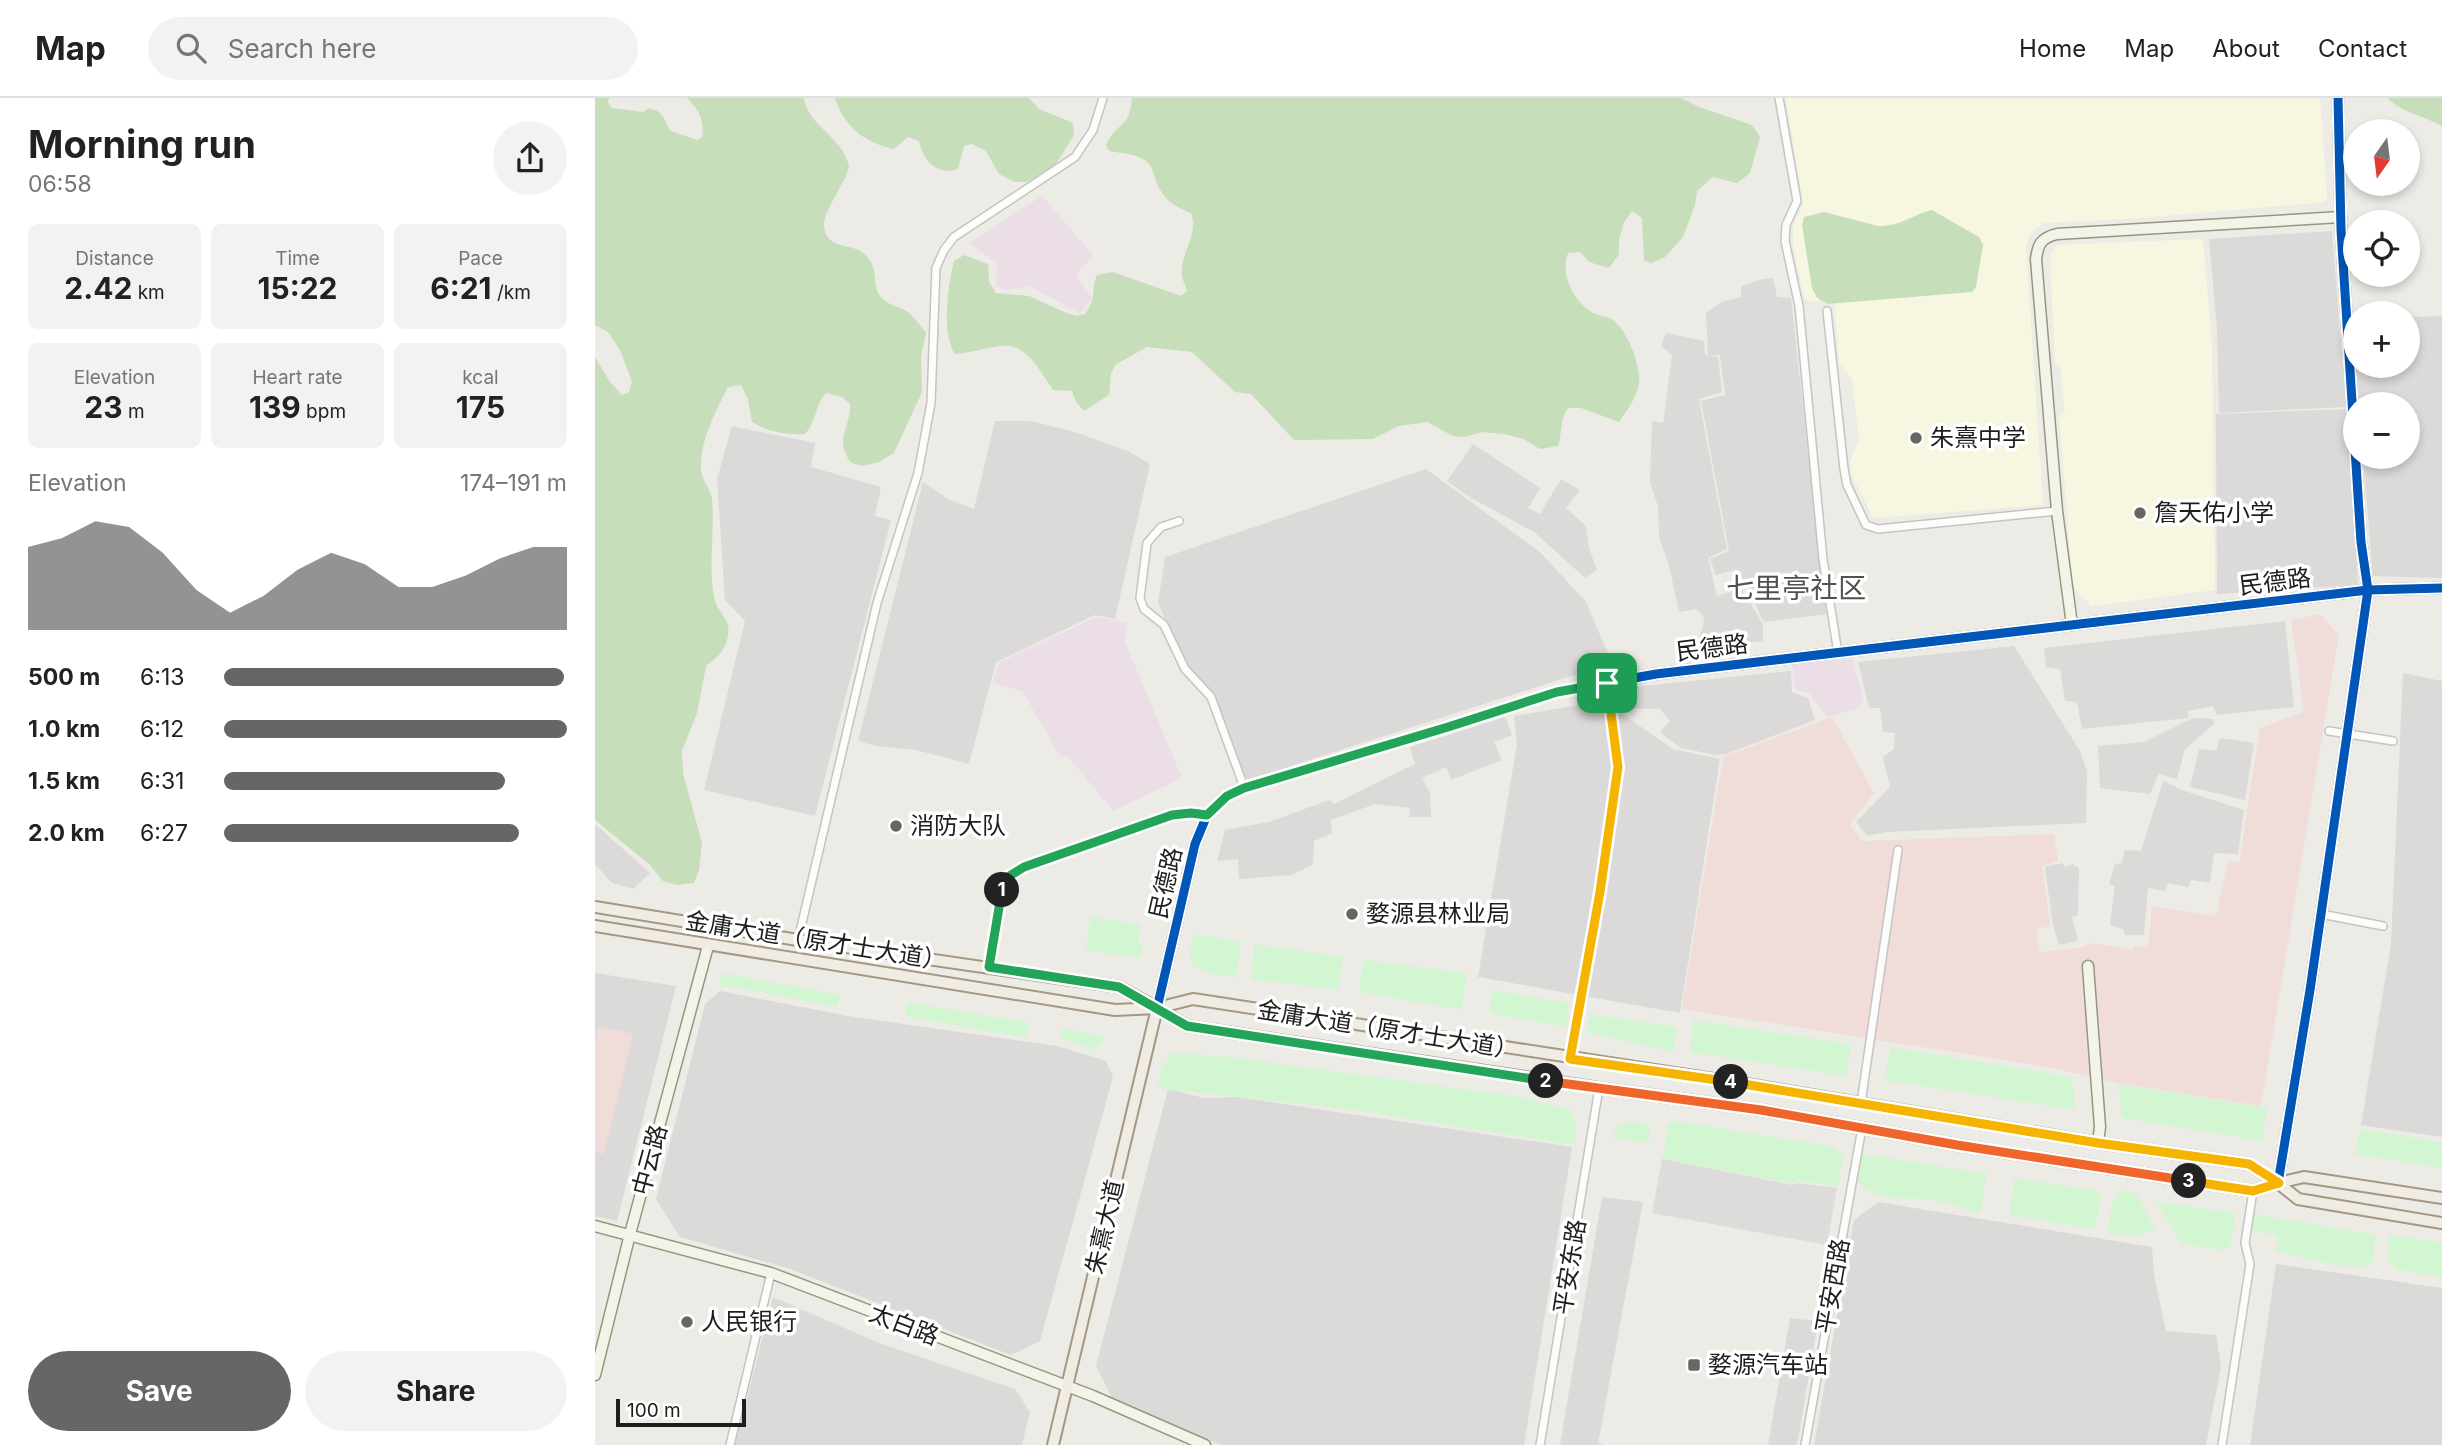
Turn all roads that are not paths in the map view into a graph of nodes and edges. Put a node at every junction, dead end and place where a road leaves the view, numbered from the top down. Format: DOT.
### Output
graph roads {
  1 [pos="1103,98"];
  2 [pos="1779,98"];
  3 [pos="2338,98"];
  4 [pos="2341,217"];
  5 [pos="1827,312"];
  6 [pos="2057,511"];
  7 [pos="1179,521"];
  8 [pos="2442,588"];
  9 [pos="2368,590"];
  10 [pos="2072,625"];
  11 [pos="1838,653"];
  12 [pos="1607,683"];
  13 [pos="2329,731"];
  14 [pos="2348,733"];
  15 [pos="2393,741"];
  16 [pos="1244,788"];
  17 [pos="1207,815"];
  18 [pos="1898,850"];
  19 [pos="595,907"];
  20 [pos="2321,914"];
  21 [pos="595,926"];
  22 [pos="2383,926"];
  23 [pos="797,940"];
  24 [pos="708,946"];
  25 [pos="2088,966"];
  26 [pos="989,967"];
  27 [pos="1157,1008"];
  28 [pos="1570,1059"];
  29 [pos="1599,1088"];
  30 [pos="1861,1103"];
  31 [pos="1862,1128"];
  32 [pos="2098,1143"];
  33 [pos="2279,1183"];
  34 [pos="2253,1191"];
  35 [pos="2442,1198"];
  36 [pos="2442,1223"];
  37 [pos="595,1226"];
  38 [pos="629,1234"];
  39 [pos="771,1273"];
  40 [pos="595,1375"];
  41 [pos="1067,1387"];
  42 [pos="730,1445"];
  43 [pos="1053,1445"];
  44 [pos="1205,1445"];
  45 [pos="1540,1445"];
  46 [pos="1805,1445"];
  47 [pos="2222,1445"];
  1 -- 23 [label="street"];
  2 -- 11 [label="street"];
  3 -- 4 [label="street"];
  4 -- 6 [label="street"];
  4 -- 9 [label="street"];
  5 -- 6 [label="street"];
  6 -- 10 [label="street"];
  7 -- 16 [label="street"];
  8 -- 9 [label="street, 民德路"];
  9 -- 10 [label="street, 民德路"];
  9 -- 14 [label="street"];
  10 -- 11 [label="street, 民德路"];
  11 -- 12 [label="street, 民德路"];
  12 -- 16 [label="street, 民德路"];
  12 -- 28 [label="street"];
  13 -- 14 [label="street"];
  14 -- 15 [label="street"];
  14 -- 20 [label="street"];
  16 -- 17 [label="street, 民德路"];
  17 -- 26 [label="street"];
  17 -- 27 [label="street, 民德路"];
  18 -- 30 [label="street"];
  19 -- 23 [label="main road, 金庸大道（原才士大道）"];
  20 -- 22 [label="street"];
  20 -- 33 [label="street"];
  21 -- 24 [label="main road, 金庸大道（原才士大道）"];
  23 -- 26 [label="main road, 金庸大道（原才士大道）"];
  24 -- 27 [label="main road, 金庸大道（原才士大道）"];
  24 -- 38 [label="street, 中云路"];
  25 -- 32 [label="street"];
  26 -- 27 [label="main road, 金庸大道（原才士大道）"];
  27 -- 28 [label="main road, 金庸大道（原才士大道）"];
  27 -- 29 [label="main road, 金庸大道（原才士大道）"];
  27 -- 41 [label="main road, 朱熹大道"];
  28 -- 30 [label="main road, 金庸大道（原才士大道）"];
  29 -- 31 [label="main road, 金庸大道（原才士大道）"];
  29 -- 45 [label="street, 平安东路"];
  30 -- 32 [label="main road, 金庸大道（原才士大道）"];
  31 -- 34 [label="main road, 金庸大道（原才士大道）"];
  31 -- 46 [label="street, 平安西路"];
  32 -- 33 [label="main road, 金庸大道（原才士大道）"];
  33 -- 34 [label="main road, 金庸大道（原才士大道）"];
  33 -- 35 [label="main road, 金庸大道（原才士大道）"];
  33 -- 36 [label="main road, 金庸大道（原才士大道）"];
  34 -- 47 [label="street"];
  37 -- 38 [label="street, 太白路"];
  38 -- 39 [label="street, 太白路"];
  38 -- 40 [label="street, 中云路"];
  39 -- 41 [label="street, 太白路"];
  39 -- 42 [label="street"];
  41 -- 43 [label="main road, 朱熹大道"];
  41 -- 44 [label="street, 太白路"];
}
